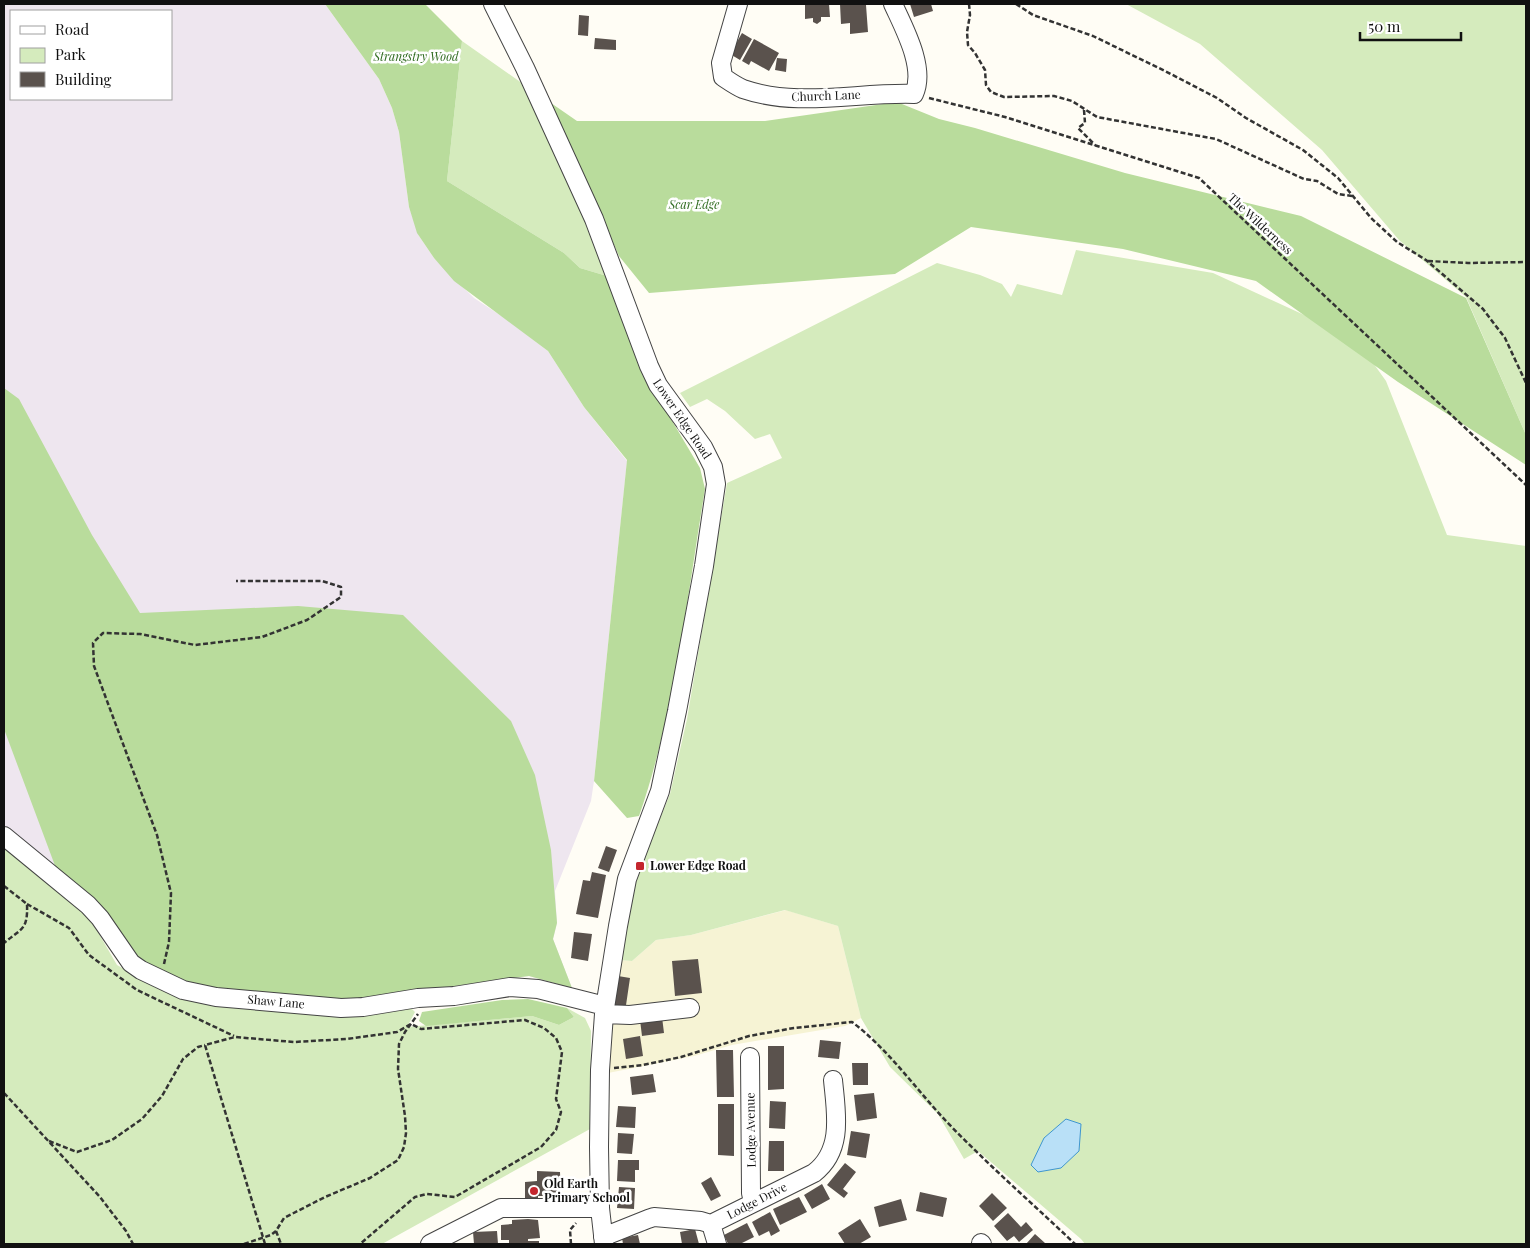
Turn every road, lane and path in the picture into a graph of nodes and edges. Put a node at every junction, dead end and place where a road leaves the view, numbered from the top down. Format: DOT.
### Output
graph roads {
  1 [pos="493,4"];
  2 [pos="738,4"];
  3 [pos="893,4"];
  4 [pos="969,4"];
  5 [pos="1016,4"];
  6 [pos="914,94"];
  7 [pos="1084,109"];
  8 [pos="1096,146"];
  9 [pos="1354,196"];
  10 [pos="1426,260"];
  11 [pos="1526,262"];
  12 [pos="1526,383"];
  13 [pos="1526,485"];
  14 [pos="236,581"];
  15 [pos="4,836"];
  16 [pos="4,886"];
  17 [pos="4,943"];
  18 [pos="161,980"];
  19 [pos="428,997"];
  20 [pos="690,1008"];
  21 [pos="605,1010"];
  22 [pos="411,1024"];
  23 [pos="204,1045"];
  24 [pos="750,1057"];
  25 [pos="600,1070"];
  26 [pos="832,1080"];
  27 [pos="4,1093"];
  28 [pos="49,1141"];
  29 [pos="754,1202"];
  30 [pos="594,1208"];
  31 [pos="711,1224"];
  32 [pos="276,1231"];
  33 [pos="263,1238"];
  34 [pos="603,1241"];
  35 [pos="133,1244"];
  36 [pos="246,1244"];
  37 [pos="265,1244"];
  38 [pos="281,1244"];
  39 [pos="360,1244"];
  40 [pos="430,1244"];
  41 [pos="571,1244"];
  42 [pos="717,1244"];
  43 [pos="1075,1244"];
  1 -- 21 [label="street, Lower Edge Road"];
  2 -- 6 [label="street, Church Lane"];
  3 -- 6 [label="street"];
  4 -- 7 [label="path"];
  5 -- 9 [label="path"];
  6 -- 8 [label="path, The Wilderness"];
  7 -- 8 [label="path"];
  7 -- 9 [label="path"];
  8 -- 13 [label="path, The Wilderness"];
  9 -- 10 [label="path"];
  10 -- 11 [label="path"];
  10 -- 12 [label="path"];
  14 -- 18 [label="path"];
  15 -- 18 [label="street, Shaw Lane"];
  16 -- 17 [label="path"];
  18 -- 19 [label="street, Shaw Lane"];
  19 -- 21 [label="street, Shaw Lane"];
  19 -- 22 [label="path"];
  20 -- 21 [label="street, Shaw Lane"];
  21 -- 25 [label="street, Lower Edge Road"];
  22 -- 23 [label="path"];
  22 -- 32 [label="path"];
  22 -- 39 [label="path"];
  23 -- 28 [label="path"];
  23 -- 33 [label="path"];
  24 -- 29 [label="street, Lodge Avenue"];
  25 -- 30 [label="street, Lower Edge Road"];
  25 -- 43 [label="path"];
  26 -- 29 [label="street, Lodge Drive"];
  27 -- 28 [label="path"];
  28 -- 35 [label="path"];
  29 -- 31 [label="street, Lodge Drive"];
  30 -- 34 [label="street, Lower Edge Road"];
  30 -- 40 [label="street"];
  30 -- 41 [label="path"];
  31 -- 34 [label="street"];
  31 -- 42 [label="street"];
  32 -- 33 [label="path"];
  32 -- 38 [label="path"];
  33 -- 36 [label="path"];
  33 -- 37 [label="path"];
}
